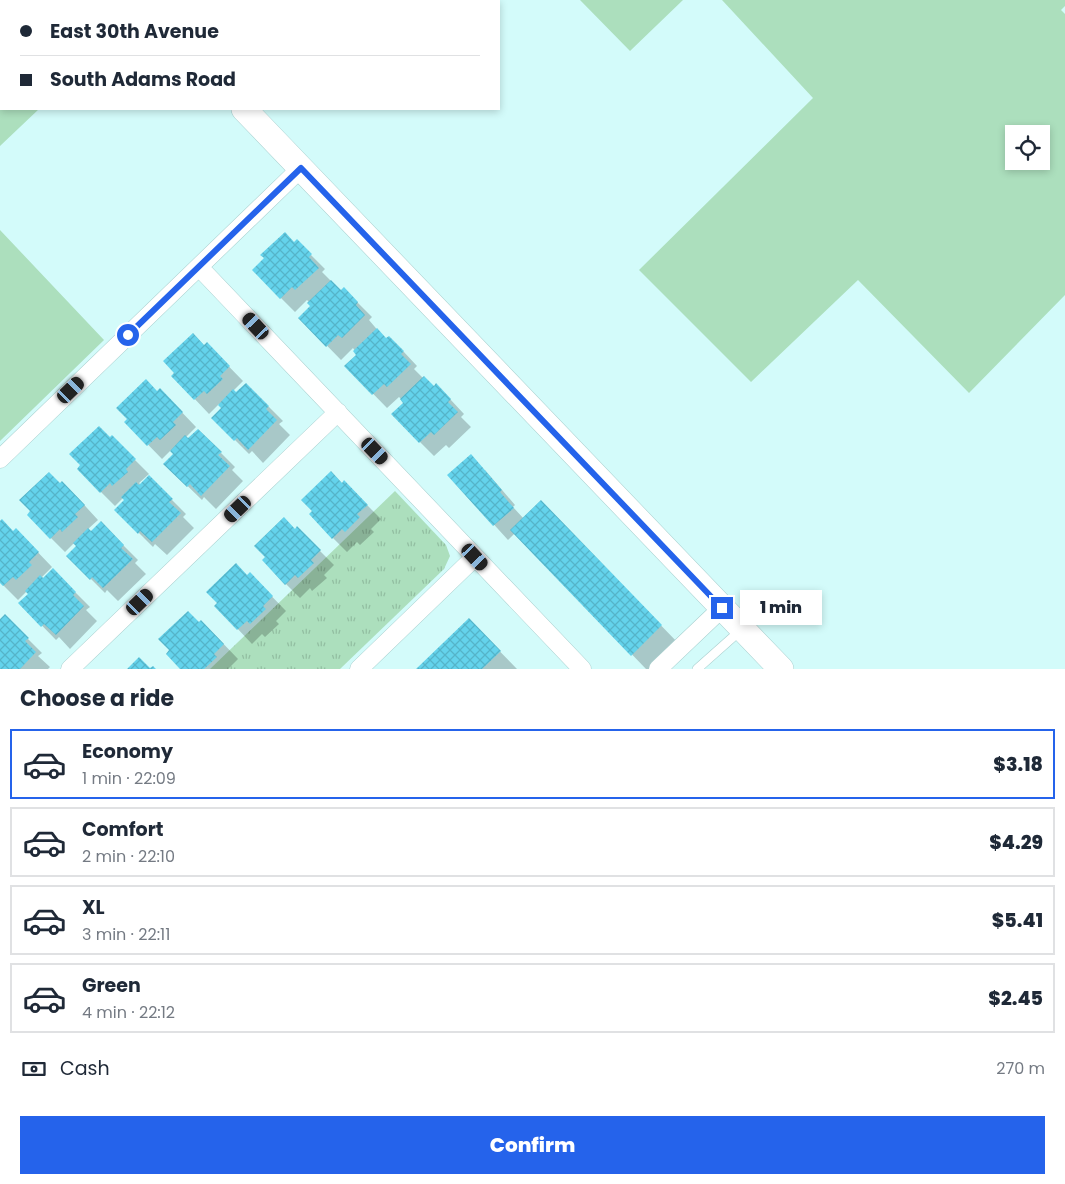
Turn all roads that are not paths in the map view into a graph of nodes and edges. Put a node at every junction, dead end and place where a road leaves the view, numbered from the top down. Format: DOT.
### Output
graph roads {
  1 [pos="245,110"];
  2 [pos="301,168"];
  3 [pos="199,267"];
  4 [pos="338,412"];
  5 [pos="0,459"];
  6 [pos="475,557"];
  7 [pos="722,608"];
  8 [pos="742,628"];
  9 [pos="70,669"];
  10 [pos="359,669"];
  11 [pos="582,669"];
  12 [pos="658,669"];
  13 [pos="697,669"];
  14 [pos="781,669"];
  1 -- 2 [label="street"];
  2 -- 3 [label="street"];
  2 -- 7 [label="street"];
  3 -- 4 [label="street"];
  3 -- 5 [label="street"];
  4 -- 6 [label="street"];
  4 -- 9 [label="street"];
  6 -- 10 [label="street"];
  6 -- 11 [label="street"];
  7 -- 8 [label="street"];
  7 -- 12 [label="street"];
  8 -- 13 [label="lane"];
  8 -- 14 [label="street"];
}
